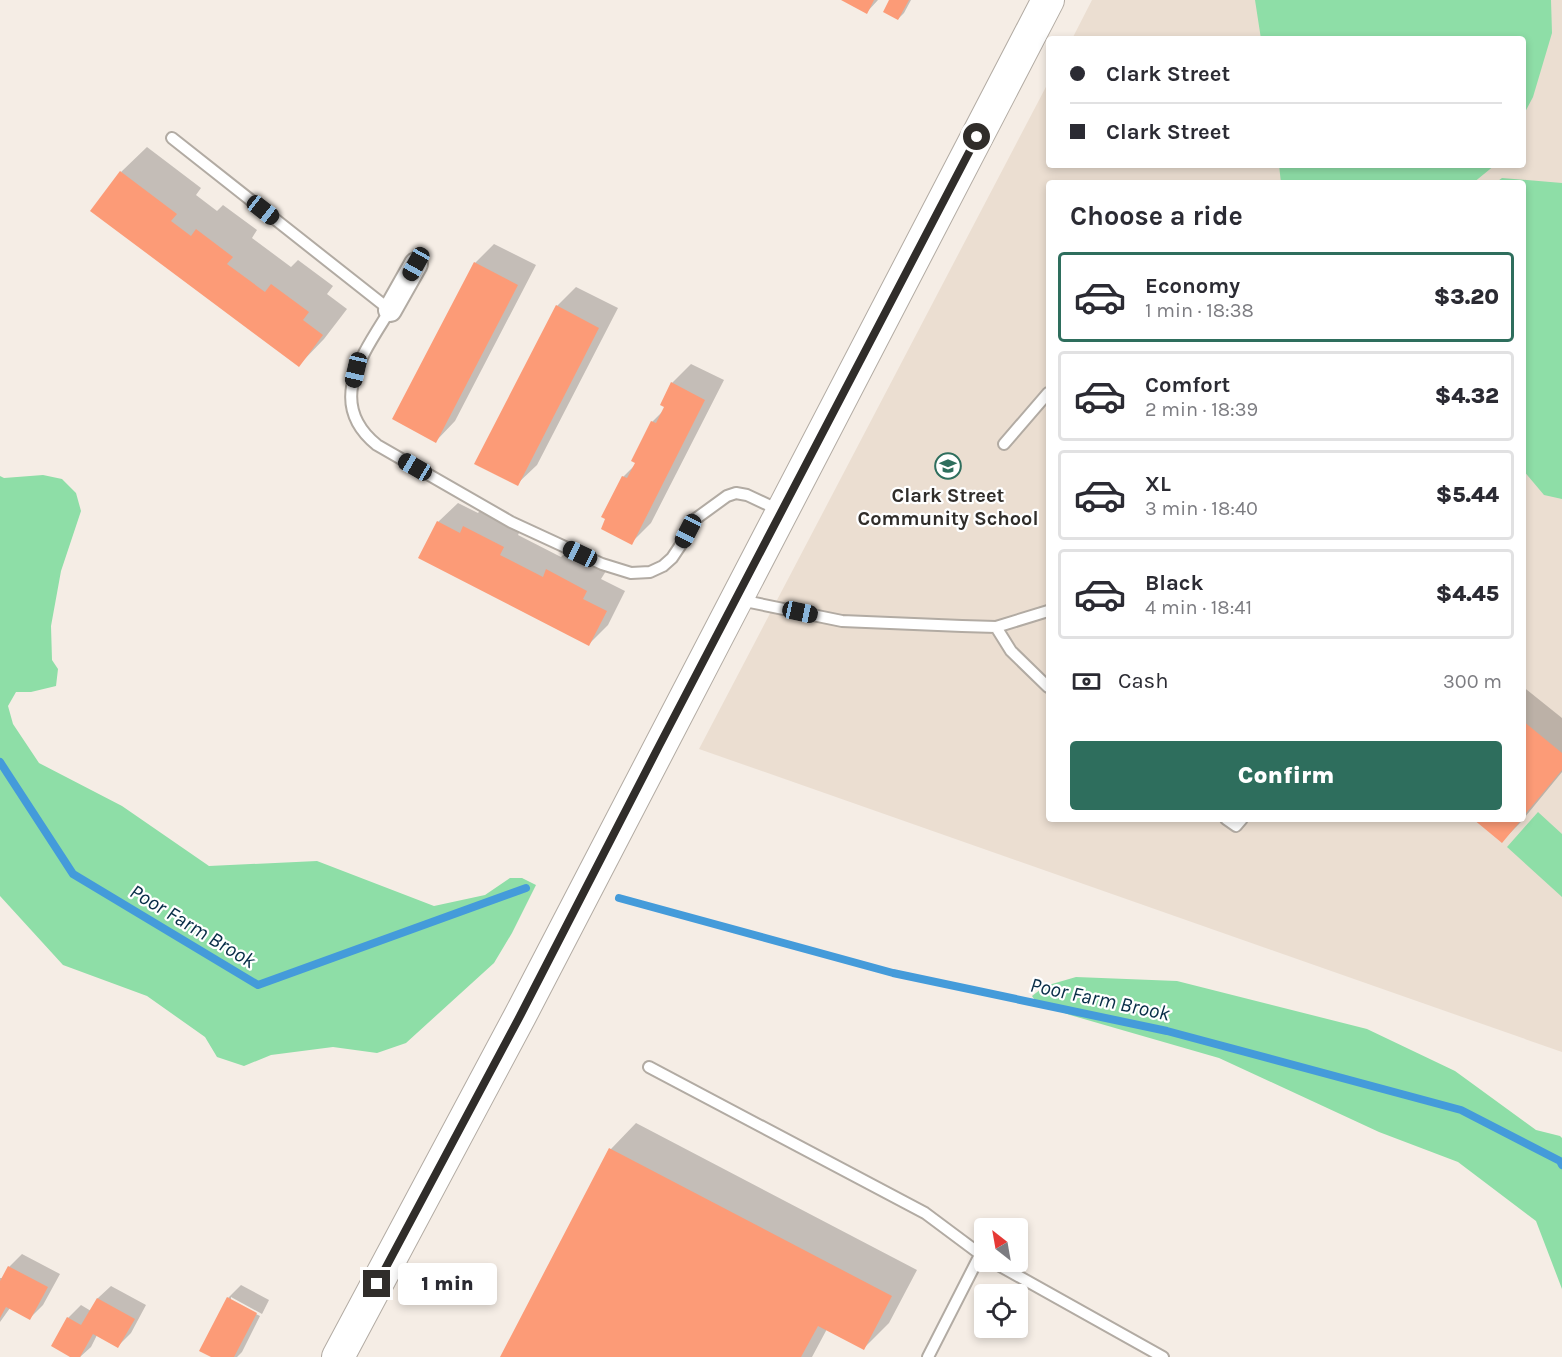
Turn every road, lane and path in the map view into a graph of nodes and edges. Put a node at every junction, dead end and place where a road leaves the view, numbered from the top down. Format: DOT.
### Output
graph roads {
  1 [pos="1048,0"];
  2 [pos="172,138"];
  3 [pos="416,264"];
  4 [pos="390,310"];
  5 [pos="1046,395"];
  6 [pos="1004,444"];
  7 [pos="782,512"];
  8 [pos="736,599"];
  9 [pos="1046,612"];
  10 [pos="996,627"];
  11 [pos="1046,685"];
  12 [pos="649,1067"];
  13 [pos="974,1250"];
  14 [pos="974,1271"];
  15 [pos="1011,1272"];
  16 [pos="346,1353"];
  17 [pos="928,1357"];
  18 [pos="1163,1357"];
  1 -- 7 [label="street"];
  2 -- 4 [label="lane"];
  3 -- 4 [label="street"];
  4 -- 7 [label="lane"];
  5 -- 6 [label="lane"];
  7 -- 8 [label="street"];
  8 -- 10 [label="lane"];
  8 -- 16 [label="street"];
  9 -- 10 [label="lane"];
  10 -- 11 [label="lane"];
  12 -- 13 [label="lane"];
  14 -- 17 [label="lane"];
  15 -- 18 [label="lane"];
}
